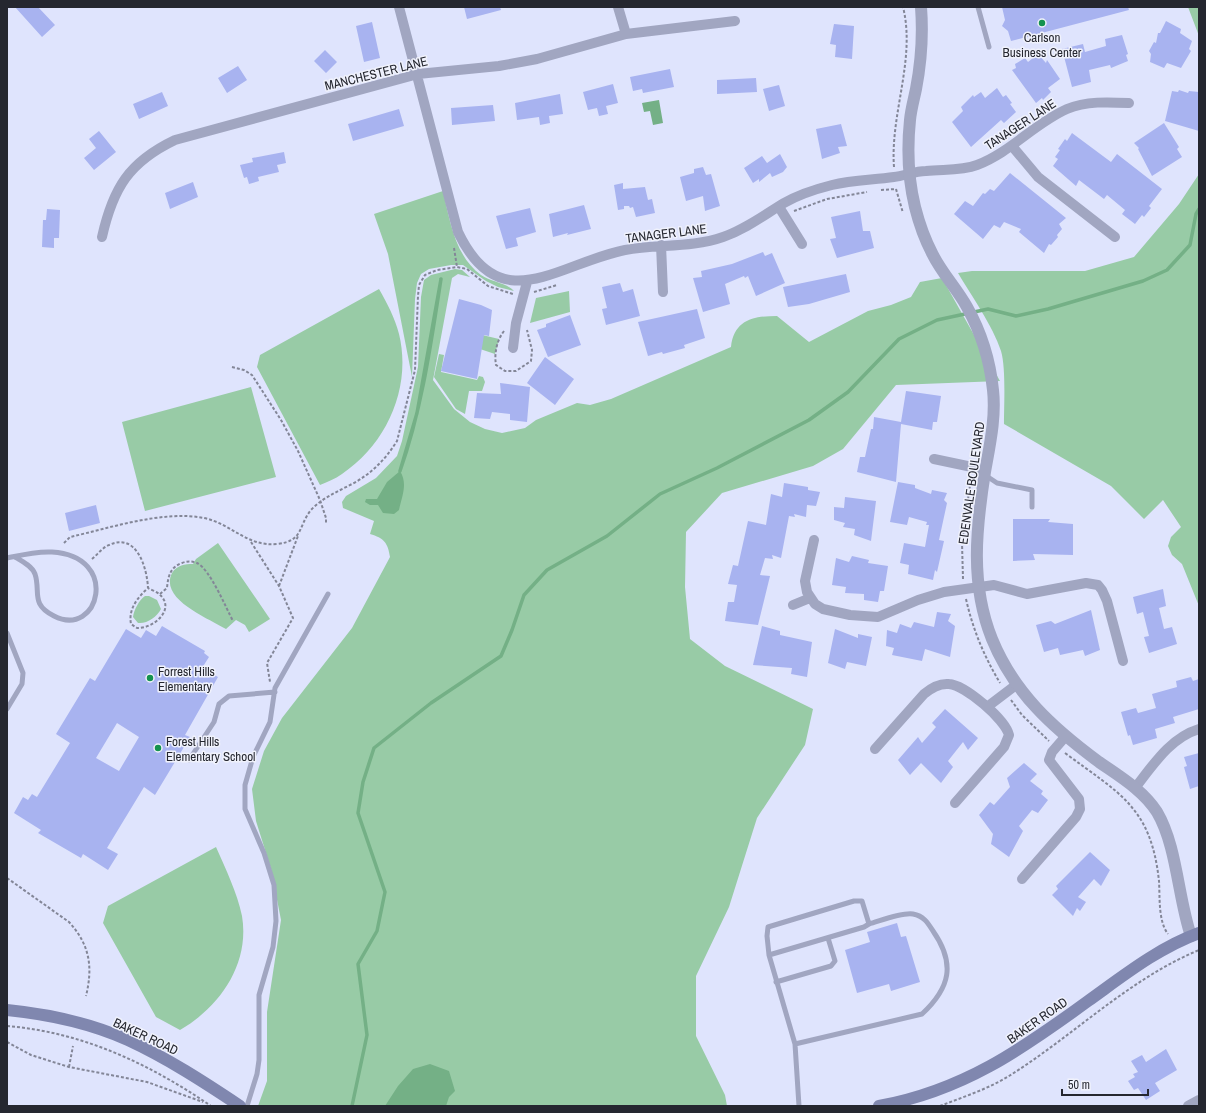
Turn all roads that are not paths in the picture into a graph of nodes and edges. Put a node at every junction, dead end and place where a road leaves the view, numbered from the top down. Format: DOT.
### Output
graph roads {
  1 [pos="400,7"];
  2 [pos="618,7"];
  3 [pos="913,7"];
  4 [pos="921,7"];
  5 [pos="978,7"];
  6 [pos="735,21"];
  7 [pos="626,34"];
  8 [pos="989,47"];
  9 [pos="921,48"];
  10 [pos="418,74"];
  11 [pos="1129,103"];
  12 [pos="1012,146"];
  13 [pos="909,174"];
  14 [pos="779,207"];
  15 [pos="102,237"];
  16 [pos="1115,237"];
  17 [pos="802,244"];
  18 [pos="661,245"];
  19 [pos="527,282"];
  20 [pos="663,292"];
  21 [pos="513,348"];
  22 [pos="934,459"];
  23 [pos="985,474"];
  24 [pos="1032,507"];
  25 [pos="814,540"];
  26 [pos="15,557"];
  27 [pos="7,558"];
  28 [pos="978,587"];
  29 [pos="328,594"];
  30 [pos="810,598"];
  31 [pos="793,606"];
  32 [pos="7,633"];
  33 [pos="1123,661"];
  34 [pos="1016,686"];
  35 [pos="275,690"];
  36 [pos="987,707"];
  37 [pos="7,709"];
  38 [pos="1199,729"];
  39 [pos="1065,737"];
  40 [pos="875,748"];
  41 [pos="189,760"];
  42 [pos="1135,788"];
  43 [pos="955,804"];
  44 [pos="1022,878"];
  45 [pos="868,924"];
  46 [pos="1195,935"];
  47 [pos="828,938"];
  48 [pos="769,955"];
  49 [pos="776,982"];
  50 [pos="7,1010"];
  51 [pos="795,1044"];
  52 [pos="1199,1100"];
  53 [pos="240,1106"];
  54 [pos="247,1106"];
  55 [pos="799,1106"];
  56 [pos="879,1106"];
  57 [pos="1188,1106"];
  1 -- 10 [label="street, TANAGER LANE"];
  2 -- 7 [label="street"];
  3 -- 9 [label="street, EDENVALE BOULEVARD"];
  4 -- 9 [label="street, EDENVALE BOULEVARD"];
  5 -- 8 [label="lane"];
  6 -- 7 [label="street, MANCHESTER LANE"];
  7 -- 10 [label="street, MANCHESTER LANE"];
  9 -- 13 [label="street, EDENVALE BOULEVARD"];
  10 -- 15 [label="street, MANCHESTER LANE"];
  10 -- 19 [label="street, TANAGER LANE"];
  11 -- 12 [label="street, TANAGER LANE"];
  12 -- 13 [label="street, TANAGER LANE"];
  12 -- 16 [label="street"];
  13 -- 14 [label="street, TANAGER LANE"];
  13 -- 23 [label="street, EDENVALE BOULEVARD"];
  14 -- 17 [label="street"];
  14 -- 18 [label="street, TANAGER LANE"];
  18 -- 19 [label="street, TANAGER LANE"];
  18 -- 20 [label="street"];
  19 -- 21 [label="street"];
  22 -- 23 [label="street"];
  23 -- 24 [label="lane"];
  23 -- 28 [label="street, EDENVALE BOULEVARD"];
  25 -- 30 [label="street"];
  26 -- 26 [label="lane"];
  26 -- 27 [label="lane"];
  28 -- 30 [label="street"];
  28 -- 33 [label="street"];
  28 -- 34 [label="street, EDENVALE BOULEVARD"];
  29 -- 35 [label="lane"];
  30 -- 31 [label="street"];
  32 -- 37 [label="lane"];
  34 -- 36 [label="street"];
  34 -- 39 [label="street, EDENVALE BOULEVARD"];
  35 -- 41 [label="lane"];
  35 -- 54 [label="lane"];
  36 -- 40 [label="street"];
  36 -- 43 [label="street"];
  38 -- 42 [label="street"];
  39 -- 42 [label="street, EDENVALE BOULEVARD"];
  39 -- 44 [label="street"];
  42 -- 46 [label="street, EDENVALE BOULEVARD"];
  45 -- 47 [label="lane"];
  45 -- 48 [label="lane"];
  45 -- 51 [label="lane"];
  46 -- 56 [label="main road, BAKER ROAD"];
  47 -- 48 [label="lane"];
  47 -- 49 [label="lane"];
  48 -- 49 [label="lane"];
  49 -- 51 [label="lane"];
  50 -- 53 [label="main road, BAKER ROAD"];
  51 -- 55 [label="lane"];
  52 -- 57 [label="street"];
}
